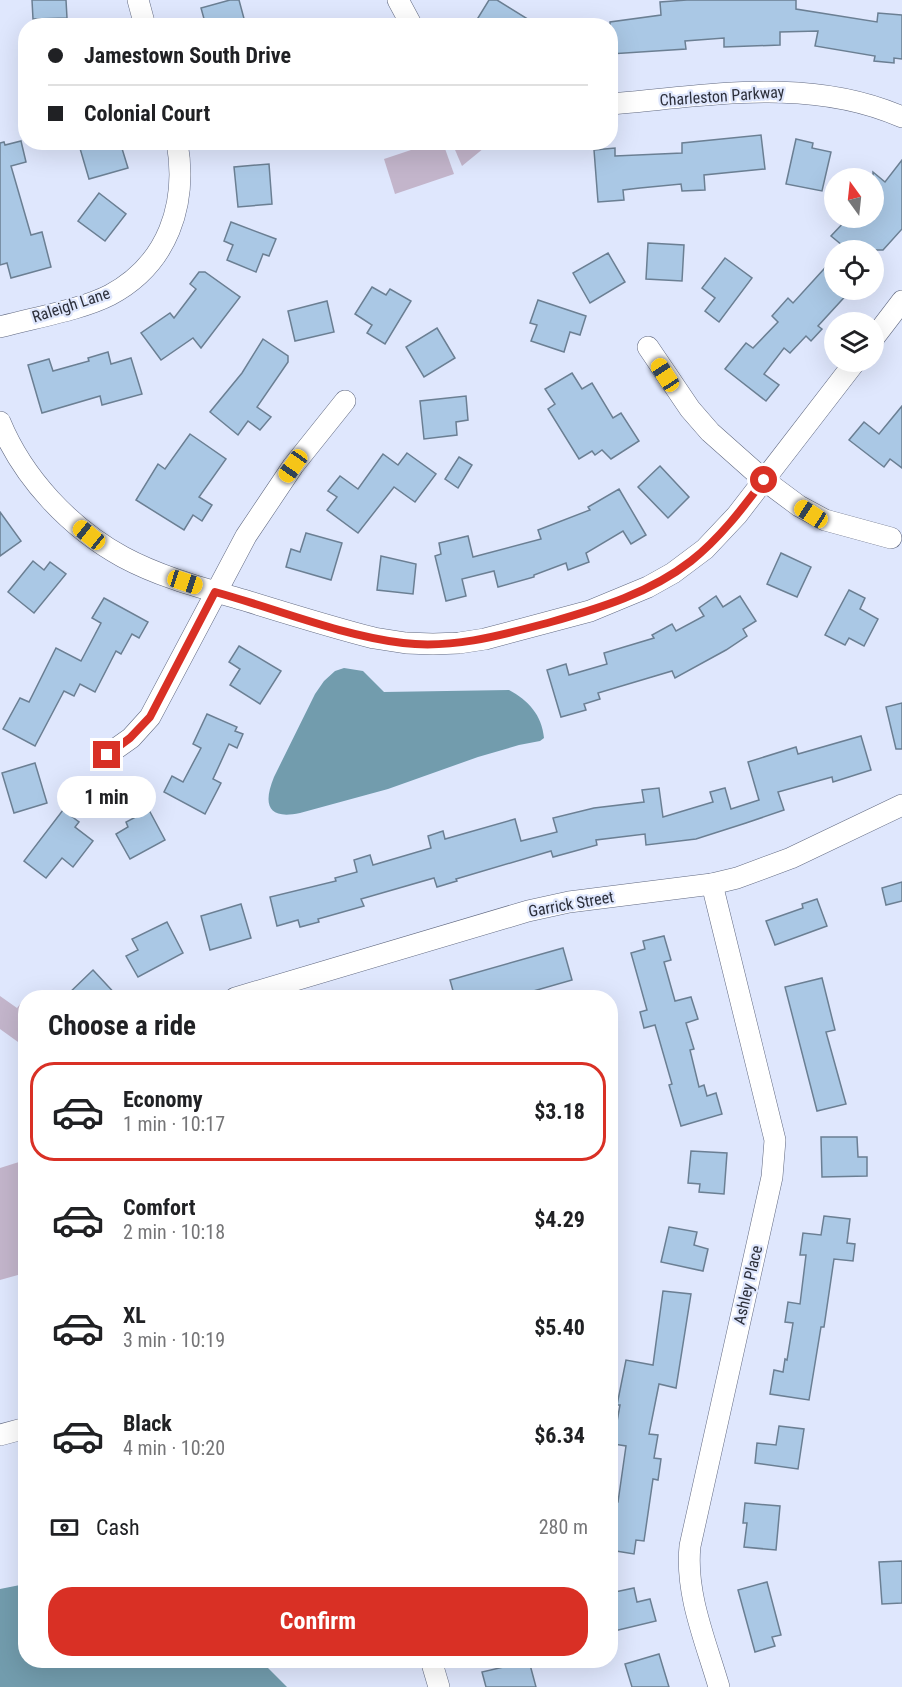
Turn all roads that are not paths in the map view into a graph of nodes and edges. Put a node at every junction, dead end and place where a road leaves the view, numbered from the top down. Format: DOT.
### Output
graph roads {
  1 [pos="138,0"];
  2 [pos="398,0"];
  3 [pos="143,18"];
  4 [pos="408,18"];
  5 [pos="618,103"];
  6 [pos="902,117"];
  7 [pos="178,150"];
  8 [pos="902,302"];
  9 [pos="884,325"];
  10 [pos="0,327"];
  11 [pos="648,347"];
  12 [pos="847,372"];
  13 [pos="345,401"];
  14 [pos="0,422"];
  15 [pos="764,480"];
  16 [pos="891,538"];
  17 [pos="215,592"];
  18 [pos="107,755"];
  19 [pos="902,806"];
  20 [pos="712,884"];
  21 [pos="262,990"];
  22 [pos="18,1430"];
  23 [pos="0,1435"];
  24 [pos="433,1668"];
  25 [pos="439,1687"];
  26 [pos="719,1687"];
  1 -- 3 [label="street"];
  2 -- 4 [label="street"];
  5 -- 6 [label="street, Charleston Parkway"];
  7 -- 10 [label="street, Raleigh Lane"];
  8 -- 9 [label="street"];
  11 -- 15 [label="street"];
  12 -- 15 [label="street"];
  13 -- 17 [label="street"];
  14 -- 17 [label="street"];
  15 -- 16 [label="street"];
  15 -- 17 [label="street"];
  17 -- 18 [label="street"];
  19 -- 20 [label="street, Garrick Street"];
  20 -- 21 [label="street, Garrick Street"];
  20 -- 26 [label="street, Ashley Place"];
  22 -- 23 [label="street"];
  24 -- 25 [label="street"];
}
